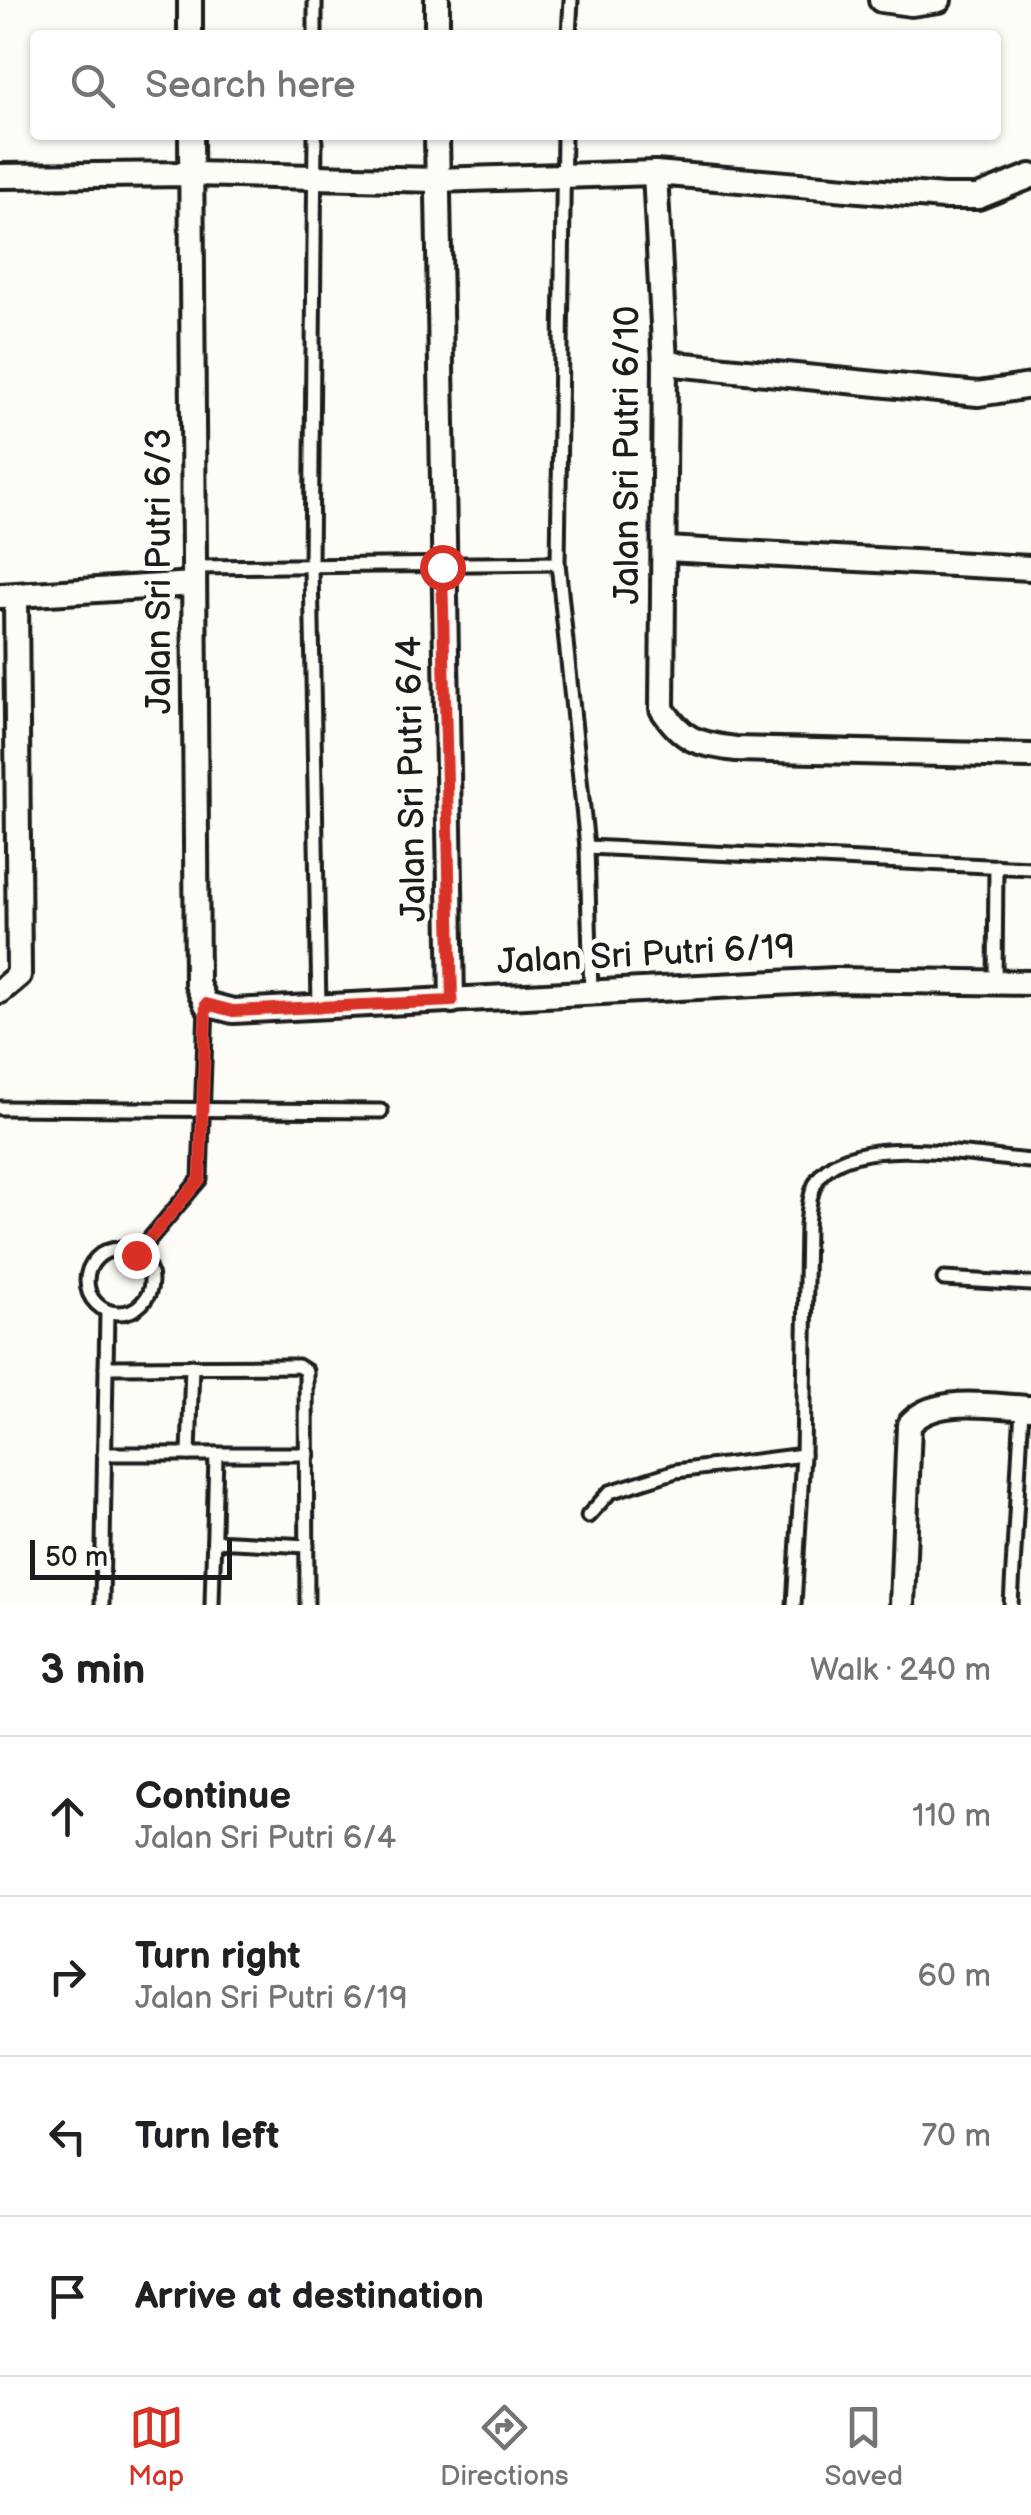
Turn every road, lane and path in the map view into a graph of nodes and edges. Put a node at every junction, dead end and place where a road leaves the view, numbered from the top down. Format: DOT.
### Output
graph roads {
  1 [pos="190,0"];
  2 [pos="315,0"];
  3 [pos="437,0"];
  4 [pos="571,0"];
  5 [pos="881,0"];
  6 [pos="939,0"];
  7 [pos="190,30"];
  8 [pos="315,30"];
  9 [pos="437,30"];
  10 [pos="569,30"];
  11 [pos="192,140"];
  12 [pos="315,140"];
  13 [pos="437,140"];
  14 [pos="564,140"];
  15 [pos="655,173"];
  16 [pos="192,174"];
  17 [pos="0,176"];
  18 [pos="315,176"];
  19 [pos="1031,176"];
  20 [pos="562,177"];
  21 [pos="436,180"];
  22 [pos="665,363"];
  23 [pos="1031,386"];
  24 [pos="666,549"];
  25 [pos="558,563"];
  26 [pos="312,567"];
  27 [pos="442,567"];
  28 [pos="1031,568"];
  29 [pos="194,576"];
  30 [pos="8,597"];
  31 [pos="1031,756"];
  32 [pos="586,846"];
  33 [pos="996,866"];
  34 [pos="1031,868"];
  35 [pos="996,982"];
  36 [pos="1031,982"];
  37 [pos="0,991"];
  38 [pos="591,993"];
  39 [pos="452,1001"];
  40 [pos="206,1004"];
  41 [pos="319,1007"];
  42 [pos="202,1107"];
  43 [pos="0,1108"];
  44 [pos="381,1111"];
  45 [pos="1031,1161"];
  46 [pos="136,1255"];
  47 [pos="944,1278"];
  48 [pos="1031,1284"];
  49 [pos="107,1311"];
  50 [pos="192,1366"];
  51 [pos="106,1367"];
  52 [pos="1026,1408"];
  53 [pos="104,1454"];
  54 [pos="189,1454"];
  55 [pos="216,1454"];
  56 [pos="308,1454"];
  57 [pos="803,1456"];
  58 [pos="588,1516"];
  59 [pos="214,1541"];
  60 [pos="308,1546"];
  61 [pos="102,1605"];
  62 [pos="212,1605"];
  63 [pos="307,1605"];
  64 [pos="794,1605"];
  65 [pos="902,1605"];
  66 [pos="1011,1605"];
  1 -- 7 [label="street"];
  2 -- 8 [label="lane"];
  3 -- 9 [label="street"];
  4 -- 10 [label="lane"];
  5 -- 6 [label="street"];
  11 -- 16 [label="street, Jalan Sri Putri 6/3"];
  12 -- 18 [label="lane"];
  13 -- 21 [label="street, Jalan Sri Putri 6/4"];
  14 -- 20 [label="lane"];
  15 -- 19 [label="street"];
  15 -- 20 [label="street"];
  15 -- 22 [label="street, Jalan Sri Putri 6/10"];
  16 -- 17 [label="street"];
  16 -- 18 [label="street"];
  16 -- 29 [label="street, Jalan Sri Putri 6/3"];
  18 -- 21 [label="street"];
  18 -- 26 [label="lane"];
  20 -- 21 [label="street"];
  20 -- 25 [label="lane"];
  21 -- 27 [label="street, Jalan Sri Putri 6/4"];
  22 -- 23 [label="street"];
  22 -- 24 [label="street, Jalan Sri Putri 6/10"];
  24 -- 28 [label="street"];
  24 -- 31 [label="street, Jalan Sri Putri 6/10"];
  25 -- 27 [label="lane"];
  25 -- 32 [label="lane"];
  26 -- 27 [label="lane"];
  26 -- 29 [label="lane"];
  26 -- 41 [label="lane"];
  27 -- 39 [label="street, Jalan Sri Putri 6/4"];
  29 -- 30 [label="street"];
  29 -- 40 [label="street, Jalan Sri Putri 6/3"];
  30 -- 37 [label="street"];
  32 -- 33 [label="lane"];
  32 -- 38 [label="lane"];
  33 -- 34 [label="lane"];
  33 -- 35 [label="lane"];
  35 -- 36 [label="street, Jalan Sri Putri 6/19"];
  35 -- 38 [label="street, Jalan Sri Putri 6/19"];
  38 -- 39 [label="street, Jalan Sri Putri 6/19"];
  39 -- 41 [label="street, Jalan Sri Putri 6/19"];
  40 -- 41 [label="street, Jalan Sri Putri 6/19"];
  40 -- 42 [label="lane"];
  42 -- 43 [label="lane"];
  42 -- 44 [label="lane"];
  42 -- 46 [label="lane"];
  45 -- 57 [label="lane"];
  46 -- 49 [label="lane"];
  46 -- 49 [label="lane"];
  47 -- 48 [label="lane"];
  49 -- 51 [label="lane"];
  50 -- 51 [label="lane"];
  50 -- 54 [label="lane"];
  50 -- 56 [label="lane"];
  51 -- 53 [label="lane"];
  52 -- 65 [label="street"];
  52 -- 66 [label="lane"];
  53 -- 54 [label="lane"];
  53 -- 61 [label="lane"];
  54 -- 55 [label="lane"];
  55 -- 56 [label="lane"];
  55 -- 59 [label="lane"];
  56 -- 60 [label="lane"];
  57 -- 58 [label="lane"];
  57 -- 64 [label="lane"];
  59 -- 60 [label="lane"];
  59 -- 62 [label="lane"];
  60 -- 63 [label="lane"];
}
